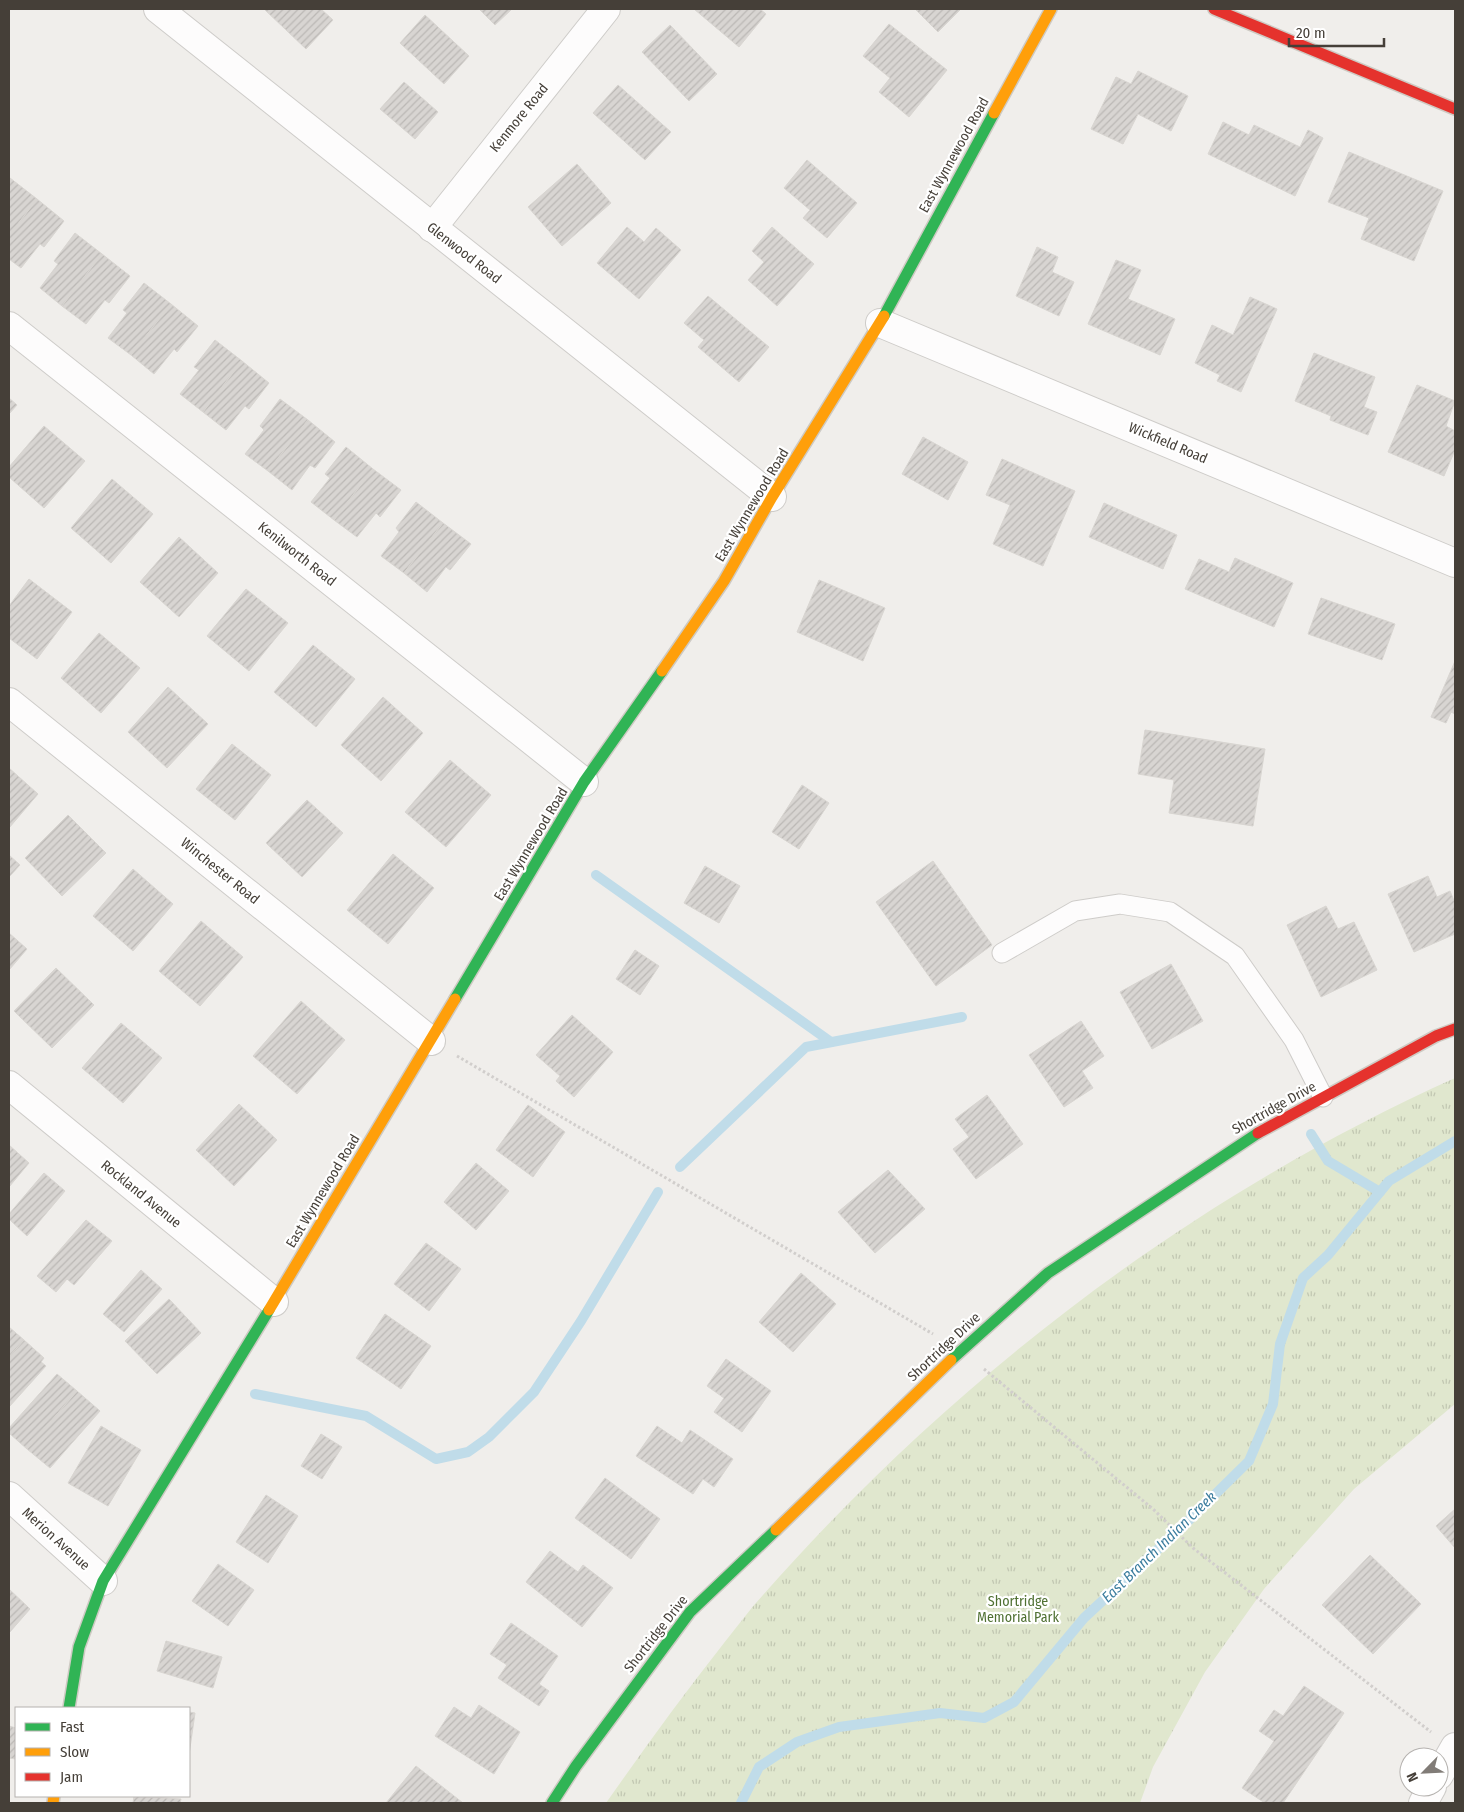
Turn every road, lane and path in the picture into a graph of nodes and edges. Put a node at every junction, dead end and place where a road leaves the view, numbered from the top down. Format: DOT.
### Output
graph roads {
  1 [pos="158,9"];
  2 [pos="606,9"];
  3 [pos="1051,9"];
  4 [pos="1214,9"];
  5 [pos="1455,109"];
  6 [pos="432,228"];
  7 [pos="880,323"];
  8 [pos="9,326"];
  9 [pos="772,497"];
  10 [pos="1455,563"];
  11 [pos="9,702"];
  12 [pos="584,782"];
  13 [pos="1002,953"];
  14 [pos="1455,1028"];
  15 [pos="431,1041"];
  16 [pos="9,1085"];
  17 [pos="1323,1097"];
  18 [pos="274,1302"];
  19 [pos="961,1350"];
  20 [pos="9,1496"];
  21 [pos="104,1581"];
  22 [pos="69,1707"];
  23 [pos="1454,1748"];
  24 [pos="552,1803"];
  1 -- 6 [label="street, Glenwood Road"];
  2 -- 6 [label="street, Kenmore Road"];
  3 -- 7 [label="street, East Wynnewood Road"];
  4 -- 5 [label="street"];
  6 -- 9 [label="street, Glenwood Road"];
  7 -- 9 [label="street, East Wynnewood Road"];
  7 -- 10 [label="street, Wickfield Road"];
  8 -- 12 [label="street, Kenilworth Road"];
  9 -- 12 [label="street, East Wynnewood Road"];
  11 -- 15 [label="street, Winchester Road"];
  12 -- 15 [label="street, East Wynnewood Road"];
  13 -- 17 [label="lane"];
  14 -- 17 [label="street, Shortridge Drive"];
  15 -- 18 [label="street, East Wynnewood Road"];
  15 -- 19 [label="path"];
  16 -- 18 [label="street, Rockland Avenue"];
  17 -- 19 [label="street, Shortridge Drive"];
  18 -- 21 [label="street, East Wynnewood Road"];
  19 -- 23 [label="path"];
  19 -- 24 [label="street, Shortridge Drive"];
  20 -- 21 [label="street, Merion Avenue"];
  21 -- 22 [label="street, East Wynnewood Road"];
}
